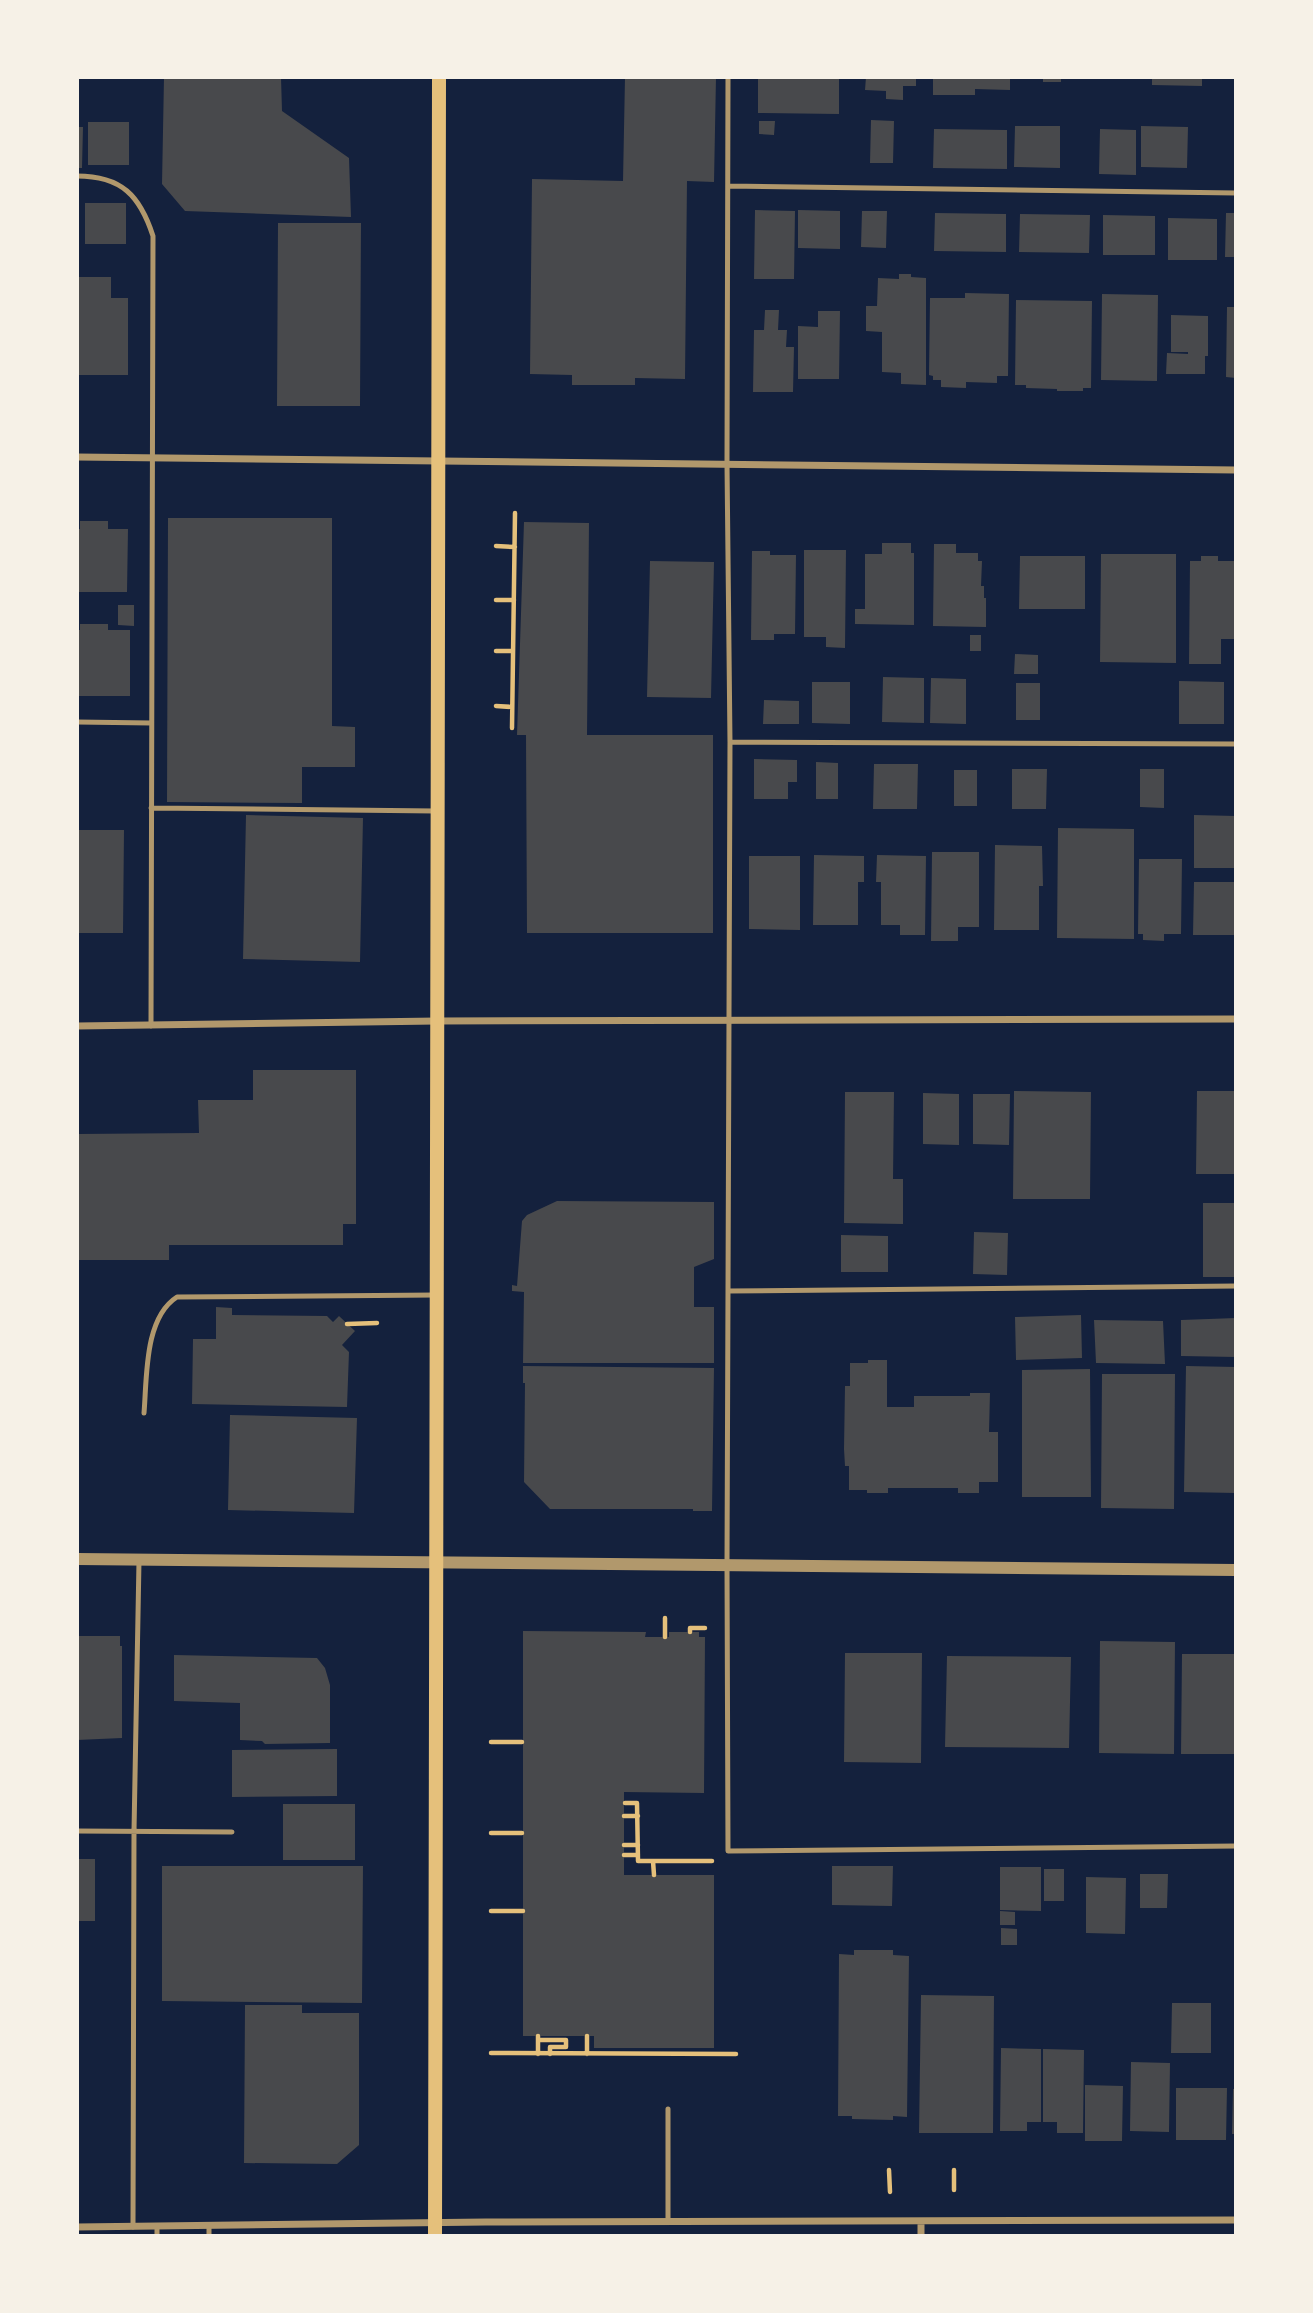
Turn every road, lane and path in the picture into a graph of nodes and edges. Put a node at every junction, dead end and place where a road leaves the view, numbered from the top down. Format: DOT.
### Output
graph roads {
  1 [pos="439,77"];
  2 [pos="728,77"];
  3 [pos="77,176"];
  4 [pos="728,186"];
  5 [pos="1236,193"];
  6 [pos="77,457"];
  7 [pos="153,458"];
  8 [pos="438,461"];
  9 [pos="727,464"];
  10 [pos="1236,470"];
  11 [pos="515,513"];
  12 [pos="496,547"];
  13 [pos="515,547"];
  14 [pos="496,600"];
  15 [pos="514,600"];
  16 [pos="496,651"];
  17 [pos="513,651"];
  18 [pos="496,706"];
  19 [pos="512,707"];
  20 [pos="77,722"];
  21 [pos="151,723"];
  22 [pos="512,728"];
  23 [pos="730,742"];
  24 [pos="1236,744"];
  25 [pos="151,808"];
  26 [pos="437,811"];
  27 [pos="1236,1019"];
  28 [pos="437,1021"];
  29 [pos="728,1021"];
  30 [pos="77,1026"];
  31 [pos="151,1026"];
  32 [pos="1236,1286"];
  33 [pos="728,1291"];
  34 [pos="436,1295"];
  35 [pos="377,1323"];
  36 [pos="347,1324"];
  37 [pos="144,1413"];
  38 [pos="77,1559"];
  39 [pos="139,1560"];
  40 [pos="436,1564"];
  41 [pos="727,1565"];
  42 [pos="1236,1570"];
  43 [pos="666,1618"];
  44 [pos="666,1637"];
  45 [pos="491,1742"];
  46 [pos="522,1742"];
  47 [pos="625,1803"];
  48 [pos="624,1816"];
  49 [pos="638,1816"];
  50 [pos="77,1831"];
  51 [pos="134,1831"];
  52 [pos="232,1832"];
  53 [pos="491,1833"];
  54 [pos="522,1833"];
  55 [pos="624,1845"];
  56 [pos="638,1845"];
  57 [pos="1236,1846"];
  58 [pos="624,1855"];
  59 [pos="638,1855"];
  60 [pos="653,1861"];
  61 [pos="717,1861"];
  62 [pos="654,1875"];
  63 [pos="491,1911"];
  64 [pos="523,1911"];
  65 [pos="587,2036"];
  66 [pos="491,2053"];
  67 [pos="538,2054"];
  68 [pos="550,2054"];
  69 [pos="587,2054"];
  70 [pos="736,2054"];
  71 [pos="668,2109"];
  72 [pos="889,2170"];
  73 [pos="954,2170"];
  74 [pos="954,2190"];
  75 [pos="890,2192"];
  76 [pos="1236,2220"];
  77 [pos="668,2222"];
  78 [pos="921,2222"];
  79 [pos="209,2226"];
  80 [pos="77,2227"];
  81 [pos="113,2227"];
  82 [pos="133,2227"];
  83 [pos="157,2227"];
  84 [pos="435,2229"];
  85 [pos="114,2236"];
  86 [pos="158,2236"];
  87 [pos="209,2236"];
  88 [pos="921,2236"];
  1 -- 8 [label="main road"];
  2 -- 4 [label="lane"];
  3 -- 7 [label="lane"];
  4 -- 5 [label="lane"];
  4 -- 9 [label="lane"];
  6 -- 7 [label="street"];
  7 -- 8 [label="street"];
  7 -- 21 [label="lane"];
  8 -- 9 [label="street"];
  8 -- 26 [label="main road"];
  9 -- 10 [label="street"];
  9 -- 23 [label="lane"];
  11 -- 13 [label="path"];
  12 -- 13 [label="path"];
  13 -- 15 [label="path"];
  14 -- 15 [label="path"];
  15 -- 17 [label="path"];
  16 -- 17 [label="path"];
  17 -- 19 [label="path"];
  18 -- 19 [label="path"];
  19 -- 22 [label="path"];
  20 -- 21 [label="lane"];
  21 -- 25 [label="lane"];
  23 -- 24 [label="lane"];
  23 -- 29 [label="lane"];
  25 -- 26 [label="lane"];
  25 -- 31 [label="lane"];
  26 -- 28 [label="main road"];
  27 -- 29 [label="street"];
  28 -- 29 [label="street"];
  28 -- 31 [label="street"];
  28 -- 34 [label="main road"];
  29 -- 33 [label="lane"];
  30 -- 31 [label="street"];
  32 -- 33 [label="lane"];
  33 -- 41 [label="lane"];
  34 -- 37 [label="lane"];
  34 -- 40 [label="main road"];
  35 -- 36 [label="path"];
  38 -- 39 [label="street"];
  39 -- 40 [label="street"];
  39 -- 51 [label="lane"];
  40 -- 41 [label="street"];
  40 -- 84 [label="main road"];
  41 -- 42 [label="street"];
  41 -- 57 [label="lane"];
  43 -- 44 [label="path"];
  45 -- 46 [label="path"];
  47 -- 49 [label="path"];
  48 -- 49 [label="path"];
  49 -- 56 [label="path"];
  50 -- 51 [label="lane"];
  51 -- 52 [label="lane"];
  51 -- 82 [label="lane"];
  53 -- 54 [label="path"];
  55 -- 56 [label="path"];
  56 -- 59 [label="path"];
  58 -- 59 [label="path"];
  59 -- 60 [label="path"];
  60 -- 61 [label="path"];
  60 -- 62 [label="path"];
  63 -- 64 [label="path"];
  65 -- 69 [label="path"];
  66 -- 67 [label="path"];
  67 -- 68 [label="path"];
  67 -- 68 [label="path"];
  68 -- 69 [label="path"];
  69 -- 70 [label="path"];
  71 -- 77 [label="lane"];
  72 -- 75 [label="path"];
  73 -- 74 [label="path"];
  76 -- 78 [label="street"];
  77 -- 78 [label="street"];
  77 -- 84 [label="street"];
  78 -- 88 [label="street"];
  79 -- 83 [label="street"];
  79 -- 84 [label="street"];
  79 -- 87 [label="lane"];
  80 -- 81 [label="street"];
  81 -- 82 [label="street"];
  81 -- 85 [label="lane"];
  82 -- 83 [label="street"];
  83 -- 86 [label="lane"];
}
